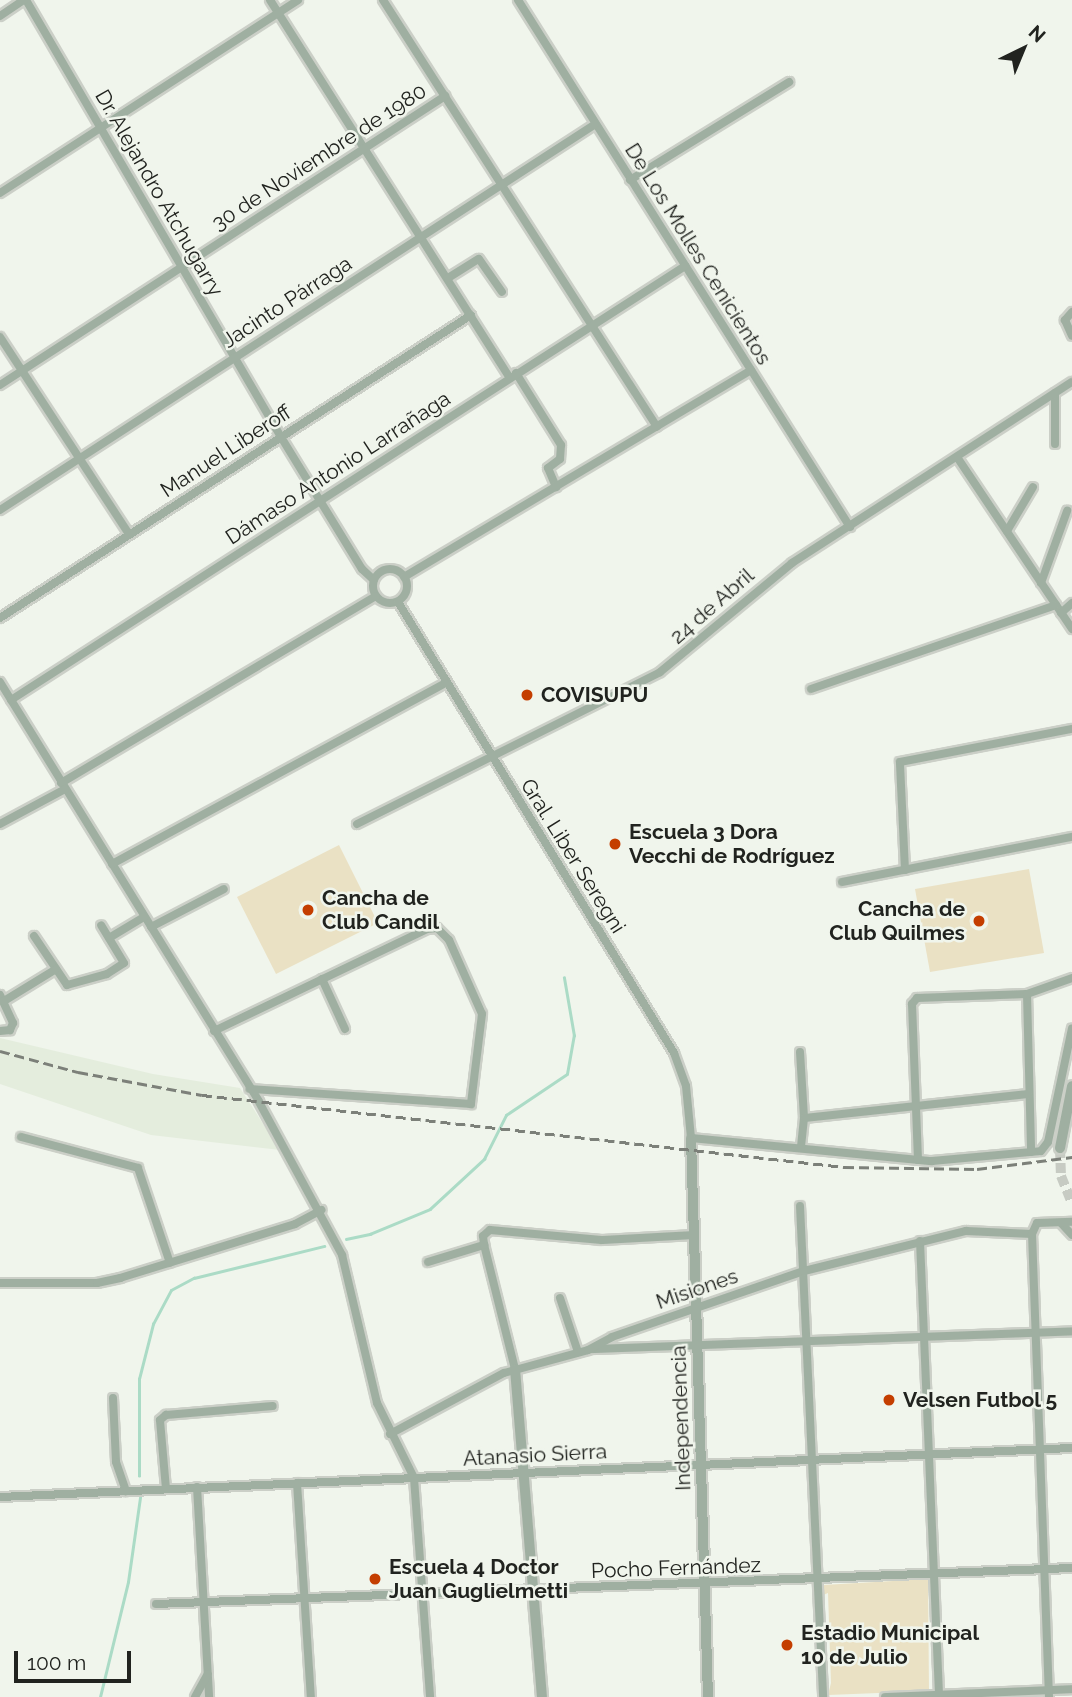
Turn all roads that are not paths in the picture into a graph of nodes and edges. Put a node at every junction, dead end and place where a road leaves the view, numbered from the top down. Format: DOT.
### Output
graph roads {
  1 [pos="25,0"];
  2 [pos="270,0"];
  3 [pos="298,0"];
  4 [pos="383,0"];
  5 [pos="518,0"];
  6 [pos="278,13"];
  7 [pos="0,16"];
  8 [pos="789,82"];
  9 [pos="445,96"];
  10 [pos="594,125"];
  11 [pos="100,127"];
  12 [pos="366,148"];
  13 [pos="630,180"];
  14 [pos="501,185"];
  15 [pos="0,193"];
  16 [pos="422,236"];
  17 [pos="684,266"];
  18 [pos="182,267"];
  19 [pos="448,278"];
  20 [pos="502,292"];
  21 [pos="1072,312"];
  22 [pos="471,315"];
  23 [pos="593,325"];
  24 [pos="1072,336"];
  25 [pos="0,337"];
  26 [pos="234,357"];
  27 [pos="22,370"];
  28 [pos="751,370"];
  29 [pos="513,375"];
  30 [pos="1072,382"];
  31 [pos="0,385"];
  32 [pos="1055,393"];
  33 [pos="657,427"];
  34 [pos="281,437"];
  35 [pos="1055,444"];
  36 [pos="957,457"];
  37 [pos="80,458"];
  38 [pos="556,487"];
  39 [pos="1033,487"];
  40 [pos="320,501"];
  41 [pos="0,510"];
  42 [pos="1067,511"];
  43 [pos="850,527"];
  44 [pos="1007,531"];
  45 [pos="129,534"];
  46 [pos="404,577"];
  47 [pos="374,580"];
  48 [pos="1041,583"];
  49 [pos="376,596"];
  50 [pos="398,602"];
  51 [pos="1072,603"];
  52 [pos="1059,609"];
  53 [pos="0,618"];
  54 [pos="1072,629"];
  55 [pos="0,682"];
  56 [pos="445,683"];
  57 [pos="811,690"];
  58 [pos="11,700"];
  59 [pos="1072,729"];
  60 [pos="491,759"];
  61 [pos="63,786"];
  62 [pos="0,824"];
  63 [pos="357,824"];
  64 [pos="1072,836"];
  65 [pos="112,864"];
  66 [pos="905,870"];
  67 [pos="842,883"];
  68 [pos="224,889"];
  69 [pos="144,917"];
  70 [pos="101,925"];
  71 [pos="150,927"];
  72 [pos="34,936"];
  73 [pos="109,938"];
  74 [pos="56,969"];
  75 [pos="1072,978"];
  76 [pos="322,979"];
  77 [pos="1027,994"];
  78 [pos="2,998"];
  79 [pos="1072,1028"];
  80 [pos="345,1029"];
  81 [pos="0,1031"];
  82 [pos="214,1031"];
  83 [pos="800,1052"];
  84 [pos="1072,1086"];
  85 [pos="250,1090"];
  86 [pos="1029,1094"];
  87 [pos="915,1105"];
  88 [pos="804,1118"];
  89 [pos="21,1137"];
  90 [pos="691,1138"];
  91 [pos="801,1149"];
  92 [pos="1060,1149"];
  93 [pos="1031,1152"];
  94 [pos="918,1160"];
  95 [pos="800,1206"];
  96 [pos="321,1210"];
  97 [pos="1072,1222"];
  98 [pos="1061,1223"];
  99 [pos="1031,1234"];
  100 [pos="695,1235"];
  101 [pos="1072,1235"];
  102 [pos="920,1241"];
  103 [pos="484,1245"];
  104 [pos="428,1262"];
  105 [pos="170,1263"];
  106 [pos="804,1271"];
  107 [pos="0,1283"];
  108 [pos="560,1298"];
  109 [pos="697,1308"];
  110 [pos="1072,1331"];
  111 [pos="1036,1333"];
  112 [pos="921,1339"];
  113 [pos="807,1341"];
  114 [pos="698,1348"];
  115 [pos="588,1350"];
  116 [pos="578,1352"];
  117 [pos="515,1369"];
  118 [pos="113,1398"];
  119 [pos="273,1406"];
  120 [pos="390,1434"];
  121 [pos="1072,1448"];
  122 [pos="1040,1450"];
  123 [pos="926,1455"];
  124 [pos="812,1460"];
  125 [pos="702,1465"];
  126 [pos="525,1473"];
  127 [pos="414,1478"];
  128 [pos="297,1483"];
  129 [pos="197,1487"];
  130 [pos="166,1489"];
  131 [pos="125,1491"];
  132 [pos="0,1497"];
  133 [pos="1072,1568"];
  134 [pos="1044,1569"];
  135 [pos="933,1574"];
  136 [pos="818,1578"];
  137 [pos="705,1585"];
  138 [pos="534,1591"];
  139 [pos="424,1594"];
  140 [pos="301,1601"];
  141 [pos="203,1603"];
  142 [pos="156,1604"];
  143 [pos="208,1674"];
  144 [pos="1072,1689"];
  145 [pos="1049,1694"];
  146 [pos="939,1696"];
  147 [pos="195,1697"];
  148 [pos="209,1697"];
  149 [pos="311,1697"];
  150 [pos="430,1697"];
  151 [pos="542,1697"];
  152 [pos="708,1697"];
  153 [pos="822,1697"];
  154 [pos="885,1697"];
  1 -- 7 [label="street"];
  1 -- 11 [label="street, Dr. Alejandro Atchugarry"];
  2 -- 6 [label="street"];
  3 -- 6 [label="street"];
  4 -- 9 [label="street"];
  5 -- 10 [label="street, De Los Molles Cenicientos"];
  6 -- 11 [label="street"];
  6 -- 12 [label="street"];
  8 -- 13 [label="street"];
  9 -- 12 [label="street, 30 de Noviembre de 1980"];
  9 -- 14 [label="street"];
  10 -- 13 [label="street, De Los Molles Cenicientos"];
  10 -- 14 [label="street, Jacinto Párraga"];
  11 -- 15 [label="street"];
  11 -- 18 [label="street, Dr. Alejandro Atchugarry"];
  12 -- 16 [label="street"];
  12 -- 18 [label="street, 30 de Noviembre de 1980"];
  13 -- 17 [label="street, De Los Molles Cenicientos"];
  14 -- 16 [label="street, Jacinto Párraga"];
  14 -- 23 [label="street"];
  16 -- 19 [label="street"];
  16 -- 26 [label="street, Jacinto Párraga"];
  17 -- 23 [label="street, Dámaso Antonio Larrañaga"];
  17 -- 28 [label="street, De Los Molles Cenicientos"];
  18 -- 26 [label="street, Dr. Alejandro Atchugarry"];
  18 -- 27 [label="street, 30 de Noviembre de 1980"];
  19 -- 20 [label="street"];
  19 -- 22 [label="street"];
  21 -- 24 [label="street"];
  22 -- 29 [label="street"];
  22 -- 34 [label="street, Manuel Liberoff"];
  23 -- 29 [label="street, Dámaso Antonio Larrañaga"];
  23 -- 33 [label="street"];
  25 -- 27 [label="street"];
  26 -- 34 [label="street, Dr. Alejandro Atchugarry"];
  26 -- 37 [label="street, Jacinto Párraga"];
  27 -- 31 [label="street, 30 de Noviembre de 1980"];
  27 -- 37 [label="street"];
  28 -- 33 [label="street"];
  28 -- 43 [label="street, De Los Molles Cenicientos"];
  29 -- 38 [label="street"];
  29 -- 40 [label="street, Dámaso Antonio Larrañaga"];
  30 -- 32 [label="street, 24 de Abril"];
  32 -- 35 [label="street"];
  32 -- 36 [label="street, 24 de Abril"];
  33 -- 38 [label="street"];
  34 -- 40 [label="street, Dr. Alejandro Atchugarry"];
  34 -- 45 [label="street, Manuel Liberoff"];
  36 -- 43 [label="street, 24 de Abril"];
  36 -- 44 [label="street"];
  37 -- 41 [label="street, Jacinto Párraga"];
  37 -- 45 [label="street"];
  38 -- 46 [label="street"];
  39 -- 44 [label="street"];
  40 -- 47 [label="street, Dr. Alejandro Atchugarry"];
  40 -- 58 [label="street, Dámaso Antonio Larrañaga"];
  42 -- 48 [label="street"];
  43 -- 60 [label="street, 24 de Abril"];
  44 -- 48 [label="street"];
  45 -- 53 [label="street, Manuel Liberoff"];
  46 -- 47 [label="street"];
  46 -- 50 [label="street"];
  47 -- 49 [label="street"];
  48 -- 52 [label="street"];
  49 -- 50 [label="street"];
  49 -- 61 [label="street"];
  50 -- 56 [label="street, Gral. Liber Seregni"];
  51 -- 52 [label="street"];
  52 -- 54 [label="street"];
  52 -- 57 [label="street"];
  55 -- 58 [label="street"];
  56 -- 60 [label="street, Gral. Liber Seregni"];
  56 -- 65 [label="street"];
  58 -- 61 [label="street"];
  59 -- 66 [label="street"];
  60 -- 63 [label="street, 24 de Abril"];
  60 -- 90 [label="street, Gral. Liber Seregni"];
  61 -- 62 [label="street"];
  61 -- 65 [label="street"];
  64 -- 66 [label="street"];
  65 -- 69 [label="street"];
  66 -- 67 [label="street"];
  68 -- 71 [label="street"];
  69 -- 71 [label="street"];
  69 -- 73 [label="street"];
  70 -- 73 [label="street"];
  71 -- 82 [label="street"];
  72 -- 74 [label="street"];
  73 -- 74 [label="street"];
  74 -- 78 [label="street"];
  75 -- 77 [label="street"];
  76 -- 80 [label="street"];
  76 -- 82 [label="street"];
  76 -- 85 [label="street"];
  77 -- 86 [label="street"];
  77 -- 87 [label="street"];
  78 -- 81 [label="street"];
  79 -- 93 [label="street"];
  82 -- 85 [label="street"];
  83 -- 88 [label="street"];
  84 -- 92 [label="street"];
  85 -- 96 [label="street"];
  86 -- 87 [label="street"];
  86 -- 93 [label="street"];
  87 -- 88 [label="street"];
  87 -- 94 [label="street"];
  88 -- 91 [label="street"];
  89 -- 105 [label="street"];
  90 -- 91 [label="street"];
  90 -- 100 [label="street, Independencia"];
  91 -- 94 [label="street"];
  93 -- 94 [label="street"];
  95 -- 106 [label="street"];
  96 -- 105 [label="street"];
  96 -- 120 [label="street"];
  97 -- 98 [label="street"];
  98 -- 99 [label="street"];
  98 -- 101 [label="street"];
  99 -- 102 [label="street, Misiones"];
  99 -- 111 [label="street"];
  100 -- 103 [label="street"];
  100 -- 109 [label="street, Independencia"];
  102 -- 106 [label="street, Misiones"];
  102 -- 112 [label="street"];
  103 -- 104 [label="street"];
  103 -- 117 [label="street"];
  105 -- 107 [label="street"];
  106 -- 109 [label="street, Misiones"];
  106 -- 113 [label="street"];
  108 -- 116 [label="street"];
  109 -- 114 [label="street, Independencia"];
  109 -- 115 [label="street, Misiones"];
  110 -- 111 [label="street"];
  111 -- 112 [label="street"];
  111 -- 122 [label="street"];
  112 -- 113 [label="street"];
  112 -- 123 [label="street"];
  113 -- 114 [label="street"];
  113 -- 124 [label="street"];
  114 -- 115 [label="street"];
  114 -- 125 [label="street, Independencia"];
  115 -- 116 [label="street, Misiones"];
  116 -- 117 [label="street, Misiones"];
  117 -- 120 [label="street, Misiones"];
  117 -- 126 [label="street"];
  118 -- 131 [label="street"];
  119 -- 130 [label="street"];
  120 -- 127 [label="street"];
  121 -- 122 [label="street, Atanasio Sierra"];
  122 -- 123 [label="street, Atanasio Sierra"];
  122 -- 134 [label="street"];
  123 -- 124 [label="street, Atanasio Sierra"];
  123 -- 135 [label="street"];
  124 -- 125 [label="street, Atanasio Sierra"];
  124 -- 136 [label="street"];
  125 -- 126 [label="street, Atanasio Sierra"];
  125 -- 137 [label="street, Independencia"];
  126 -- 127 [label="street, Atanasio Sierra"];
  126 -- 138 [label="street"];
  127 -- 128 [label="street, Atanasio Sierra"];
  127 -- 139 [label="street"];
  128 -- 129 [label="street, Atanasio Sierra"];
  128 -- 140 [label="street"];
  129 -- 130 [label="street, Atanasio Sierra"];
  129 -- 141 [label="street"];
  130 -- 131 [label="street, Atanasio Sierra"];
  131 -- 132 [label="street, Atanasio Sierra"];
  133 -- 134 [label="street, Pocho Fernández"];
  134 -- 135 [label="street, Pocho Fernández"];
  134 -- 145 [label="street"];
  135 -- 136 [label="street, Pocho Fernández"];
  135 -- 146 [label="street"];
  136 -- 137 [label="street, Pocho Fernández"];
  136 -- 153 [label="street"];
  137 -- 138 [label="street, Pocho Fernández"];
  137 -- 152 [label="street, Independencia"];
  138 -- 139 [label="street, Pocho Fernández"];
  138 -- 151 [label="street"];
  139 -- 140 [label="street, Pocho Fernández"];
  139 -- 150 [label="street"];
  140 -- 141 [label="street, Pocho Fernández"];
  140 -- 149 [label="street"];
  141 -- 142 [label="street, Pocho Fernández"];
  141 -- 143 [label="street"];
  143 -- 147 [label="street"];
  143 -- 148 [label="street"];
  144 -- 145 [label="street"];
  145 -- 146 [label="street"];
  146 -- 154 [label="street"];
}
